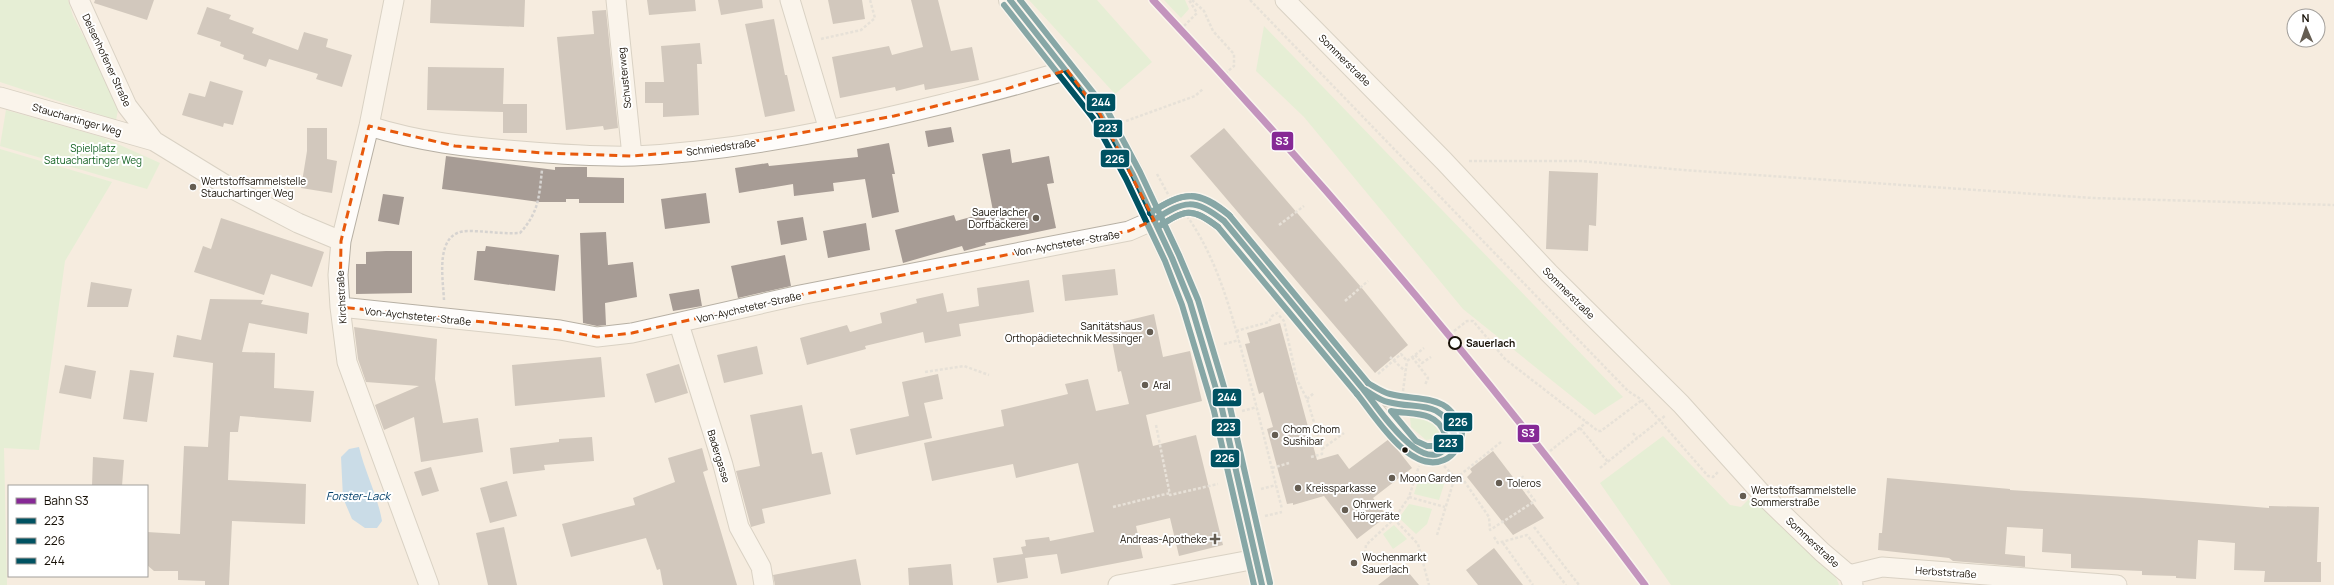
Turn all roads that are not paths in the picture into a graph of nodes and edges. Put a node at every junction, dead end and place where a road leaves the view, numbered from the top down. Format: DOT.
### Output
graph roads {
  1 [pos="79,0"];
  2 [pos="394,0"];
  3 [pos="616,0"];
  4 [pos="790,0"];
  5 [pos="1010,0"];
  6 [pos="1285,0"];
  7 [pos="1067,70"];
  8 [pos="0,97"];
  9 [pos="369,126"];
  10 [pos="828,130"];
  11 [pos="154,141"];
  12 [pos="632,156"];
  13 [pos="1154,220"];
  14 [pos="341,241"];
  15 [pos="340,307"];
  16 [pos="679,324"];
  17 [pos="1364,389"];
  18 [pos="1256,559"];
  19 [pos="1851,580"];
  20 [pos="429,585"];
  21 [pos="764,585"];
  22 [pos="1121,585"];
  23 [pos="1262,585"];
  24 [pos="2116,585"];
  1 -- 11 [label="street, Deisenhofener Straße"];
  2 -- 9 [label="street, Kirchstraße"];
  3 -- 12 [label="street, Schusterweg"];
  4 -- 10 [label="street"];
  5 -- 7 [label="main road"];
  6 -- 19 [label="street, Sommerstraße"];
  7 -- 10 [label="street, Schmiedstraße"];
  7 -- 13 [label="main road"];
  8 -- 11 [label="street, Stauchartinger Weg"];
  9 -- 12 [label="street, Schmiedstraße"];
  9 -- 14 [label="street, Kirchstraße"];
  10 -- 12 [label="street, Schmiedstraße"];
  11 -- 14 [label="street, Deisenhofener Straße"];
  13 -- 16 [label="street, Von-Aychsteter-Straße"];
  13 -- 17 [label="lane"];
  13 -- 18 [label="main road"];
  14 -- 15 [label="street, Kirchstraße"];
  15 -- 16 [label="street, Von-Aychsteter-Straße"];
  15 -- 20 [label="street, Kirchstraße"];
  16 -- 21 [label="street, Badergasse"];
  17 -- 17 [label="lane"];
  18 -- 22 [label="street"];
  18 -- 23 [label="main road"];
  19 -- 24 [label="street, Herbststraße"];
}
